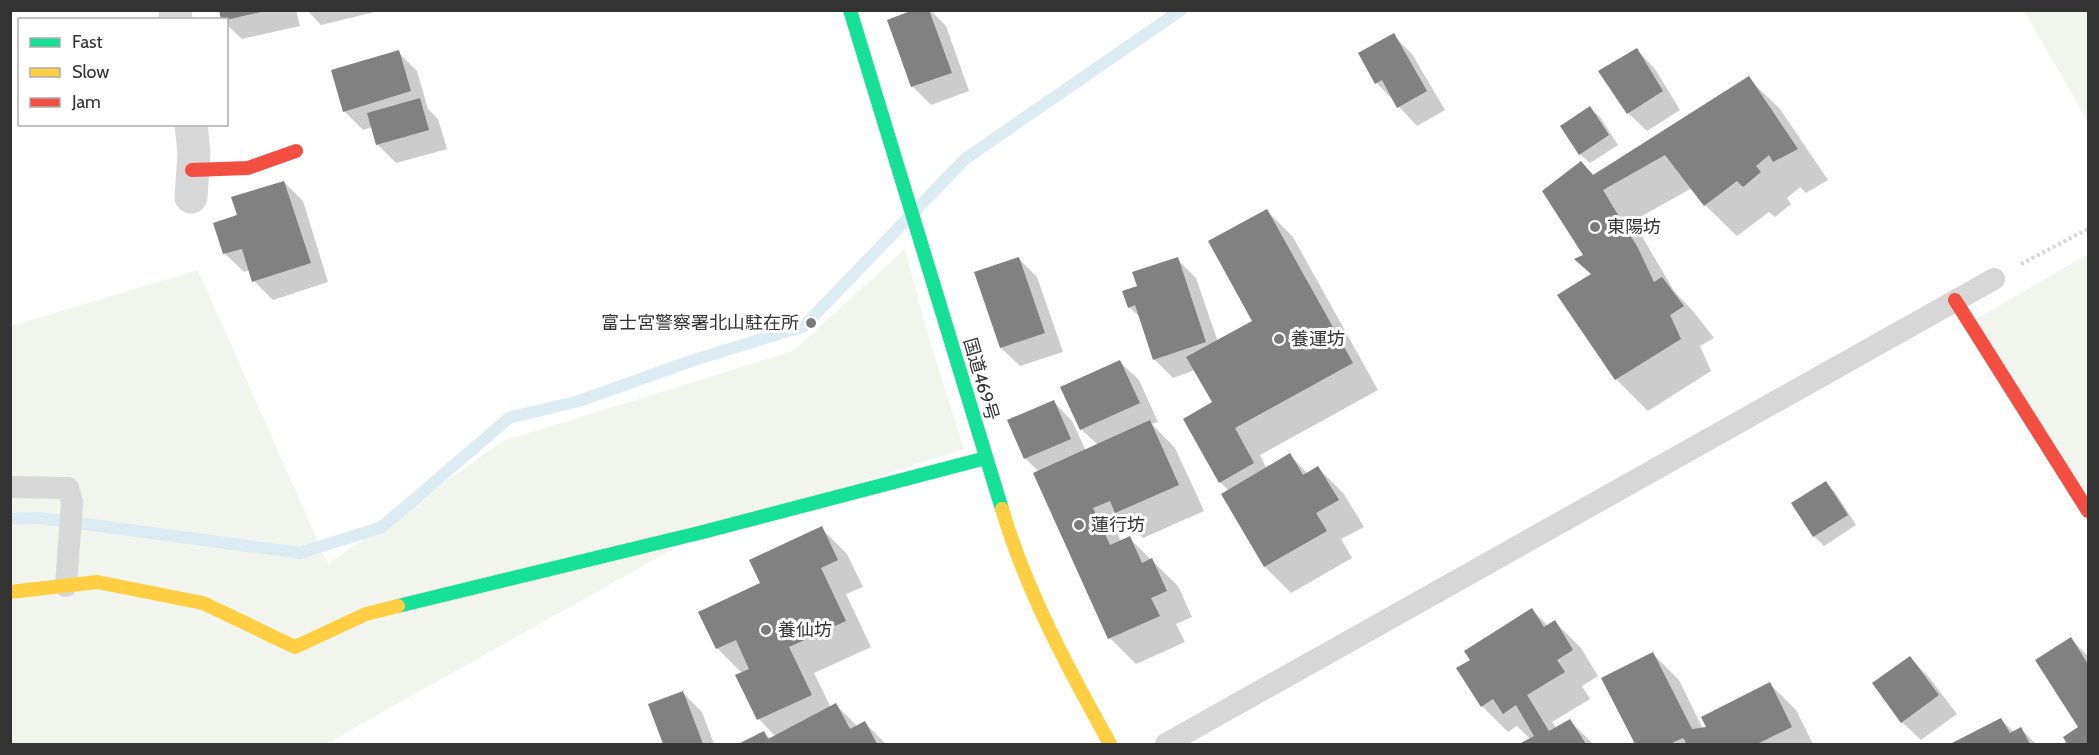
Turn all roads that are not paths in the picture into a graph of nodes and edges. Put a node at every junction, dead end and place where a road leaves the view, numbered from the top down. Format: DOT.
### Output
graph roads {
  1 [pos="850,10"];
  2 [pos="191,126"];
  3 [pos="296,151"];
  4 [pos="191,184"];
  5 [pos="1994,279"];
  6 [pos="1955,300"];
  7 [pos="986,458"];
  8 [pos="10,487"];
  9 [pos="2088,511"];
  10 [pos="66,576"];
  11 [pos="10,592"];
  12 [pos="1110,744"];
  13 [pos="1166,744"];
  1 -- 7 [label="main road, 国道469号"];
  2 -- 4 [label="street"];
  3 -- 4 [label="main road"];
  5 -- 6 [label="lane"];
  6 -- 9 [label="main road"];
  6 -- 13 [label="lane"];
  7 -- 10 [label="main road"];
  7 -- 12 [label="main road, 国道469号"];
  8 -- 10 [label="lane"];
  10 -- 11 [label="main road"];
}
